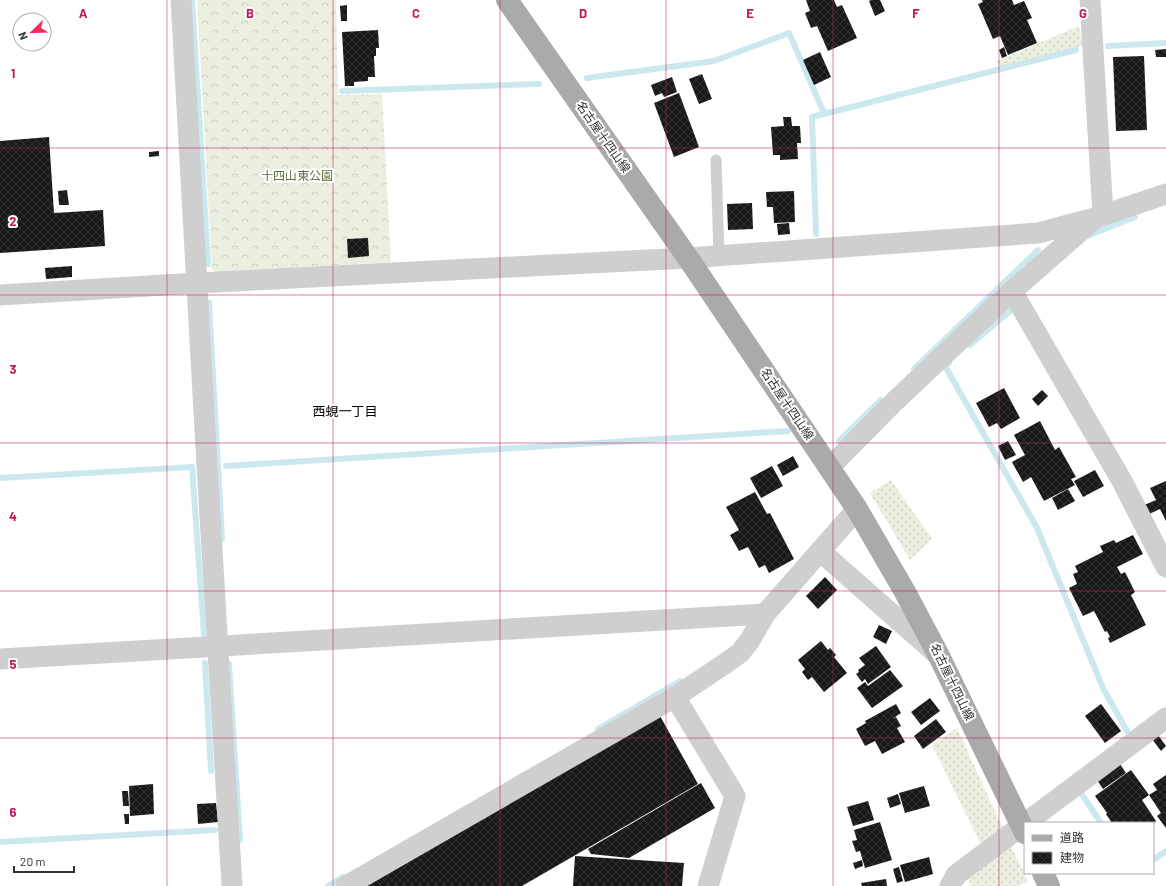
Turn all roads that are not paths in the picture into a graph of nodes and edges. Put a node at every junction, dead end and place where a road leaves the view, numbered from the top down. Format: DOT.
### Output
graph roads {
  1 [pos="181,0"];
  2 [pos="507,0"];
  3 [pos="1090,0"];
  4 [pos="716,160"];
  5 [pos="1164,200"];
  6 [pos="1099,217"];
  7 [pos="719,256"];
  8 [pos="688,258"];
  9 [pos="197,283"];
  10 [pos="1012,291"];
  11 [pos="0,295"];
  12 [pos="830,467"];
  13 [pos="858,509"];
  14 [pos="820,551"];
  15 [pos="1166,568"];
  16 [pos="765,614"];
  17 [pos="216,646"];
  18 [pos="939,656"];
  19 [pos="0,659"];
  20 [pos="675,697"];
  21 [pos="1166,718"];
  22 [pos="1032,822"];
  23 [pos="1023,829"];
  24 [pos="1043,874"];
  25 [pos="232,886"];
  26 [pos="346,886"];
  27 [pos="708,886"];
  28 [pos="950,886"];
  29 [pos="1049,886"];
  1 -- 9 [label="street"];
  2 -- 8 [label="main road, 名古屋十四山線"];
  3 -- 6 [label="street"];
  4 -- 7 [label="lane"];
  5 -- 6 [label="street"];
  6 -- 7 [label="street"];
  6 -- 10 [label="street"];
  7 -- 8 [label="street"];
  8 -- 9 [label="street"];
  8 -- 12 [label="main road, 名古屋十四山線"];
  9 -- 11 [label="street"];
  9 -- 17 [label="street"];
  10 -- 12 [label="street"];
  10 -- 15 [label="street"];
  12 -- 13 [label="main road, 名古屋十四山線"];
  13 -- 14 [label="street"];
  13 -- 18 [label="main road, 名古屋十四山線"];
  14 -- 16 [label="street"];
  14 -- 18 [label="street"];
  16 -- 17 [label="street"];
  16 -- 20 [label="street"];
  17 -- 19 [label="street"];
  17 -- 25 [label="street"];
  18 -- 23 [label="main road, 名古屋十四山線"];
  20 -- 26 [label="street"];
  20 -- 27 [label="street"];
  21 -- 22 [label="street"];
  23 -- 28 [label="street"];
  24 -- 29 [label="main road"];
}
